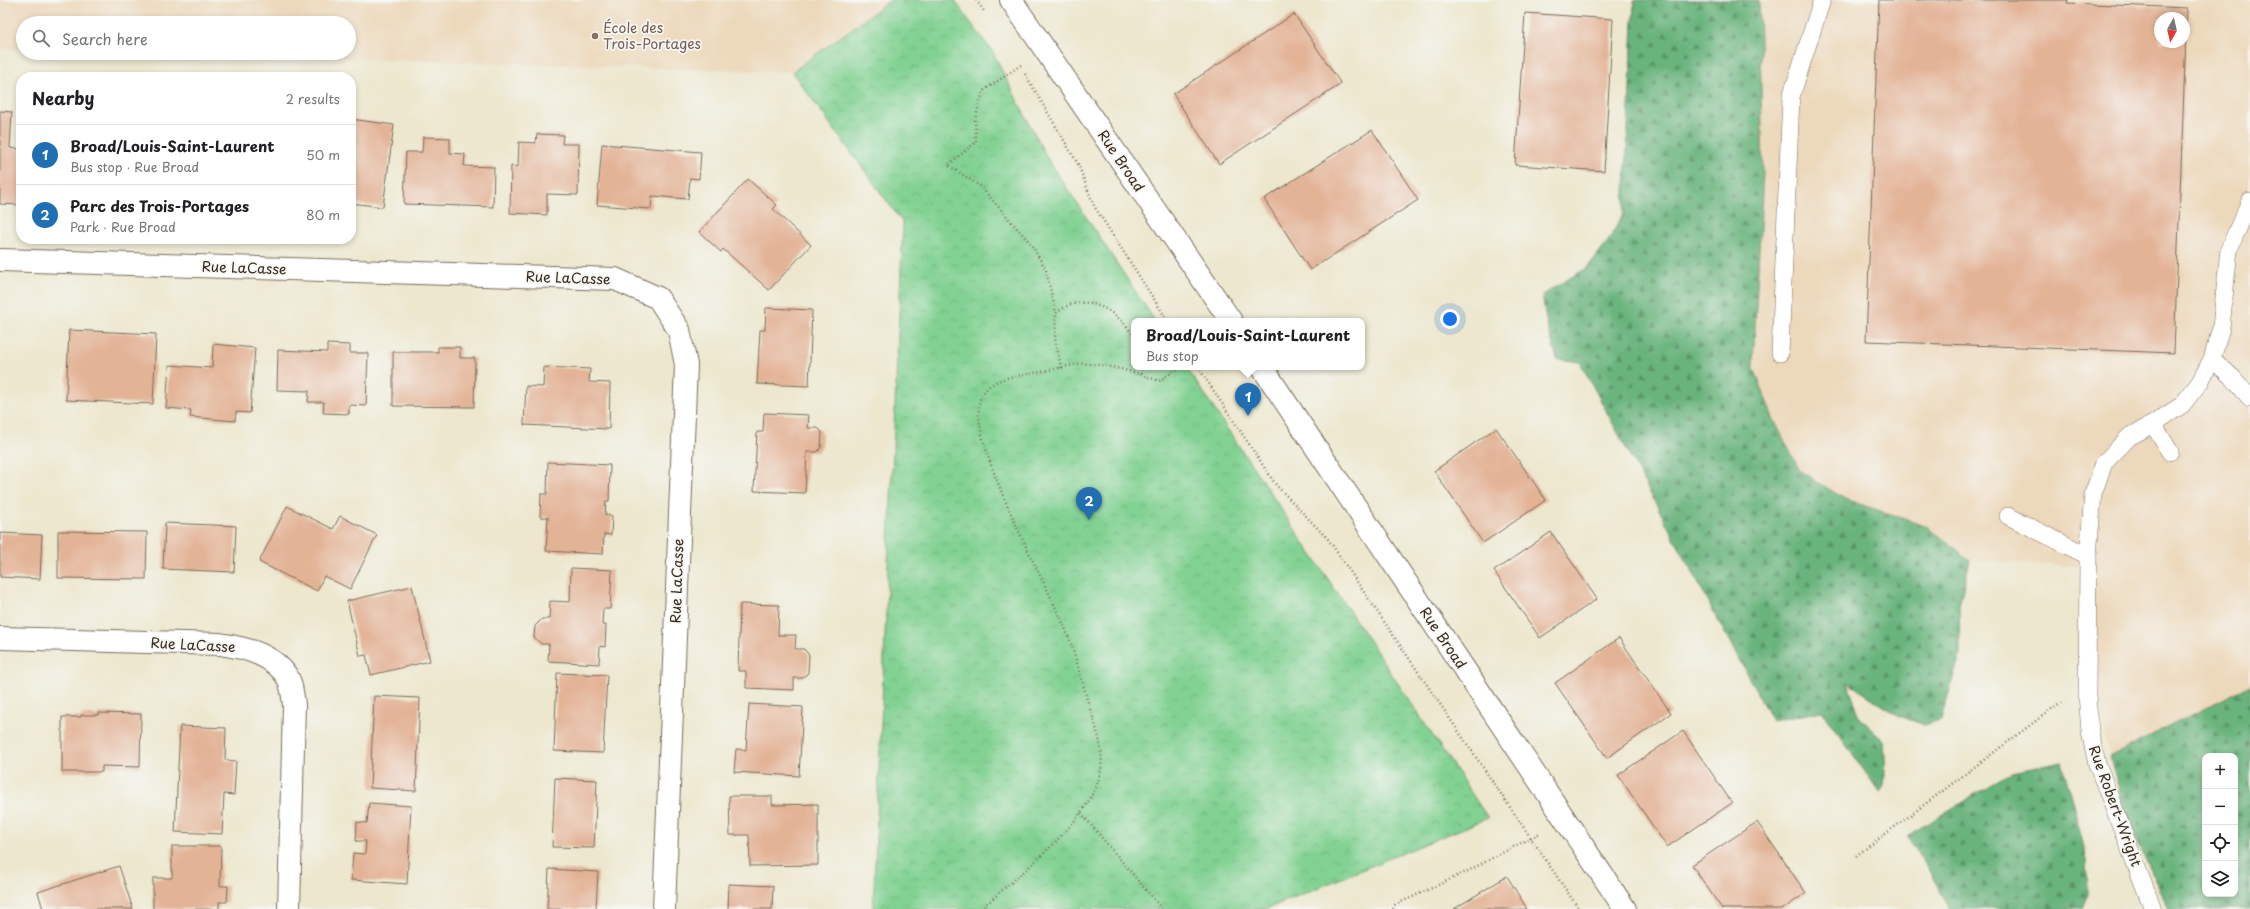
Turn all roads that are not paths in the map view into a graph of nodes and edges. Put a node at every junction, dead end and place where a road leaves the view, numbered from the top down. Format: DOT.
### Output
graph roads {
  1 [pos="1011,0"];
  2 [pos="1822,0"];
  3 [pos="2250,201"];
  4 [pos="0,260"];
  5 [pos="1229,318"];
  6 [pos="1780,353"];
  7 [pos="2212,359"];
  8 [pos="1264,370"];
  9 [pos="2250,398"];
  10 [pos="2154,424"];
  11 [pos="2170,452"];
  12 [pos="2008,516"];
  13 [pos="2088,556"];
  14 [pos="0,638"];
  15 [pos="289,909"];
  16 [pos="664,909"];
  17 [pos="1624,909"];
  18 [pos="2153,909"];
  1 -- 5 [label="street, Rue Broad"];
  2 -- 6 [label="lane"];
  3 -- 7 [label="lane, Rue Robert-Wright"];
  4 -- 16 [label="street, Rue LaCasse"];
  7 -- 9 [label="lane"];
  7 -- 10 [label="lane, Rue Robert-Wright"];
  8 -- 17 [label="street, Rue Broad"];
  10 -- 11 [label="lane"];
  10 -- 13 [label="lane, Rue Robert-Wright"];
  12 -- 13 [label="lane"];
  13 -- 18 [label="lane, Rue Robert-Wright"];
  14 -- 15 [label="street, Rue LaCasse"];
}
